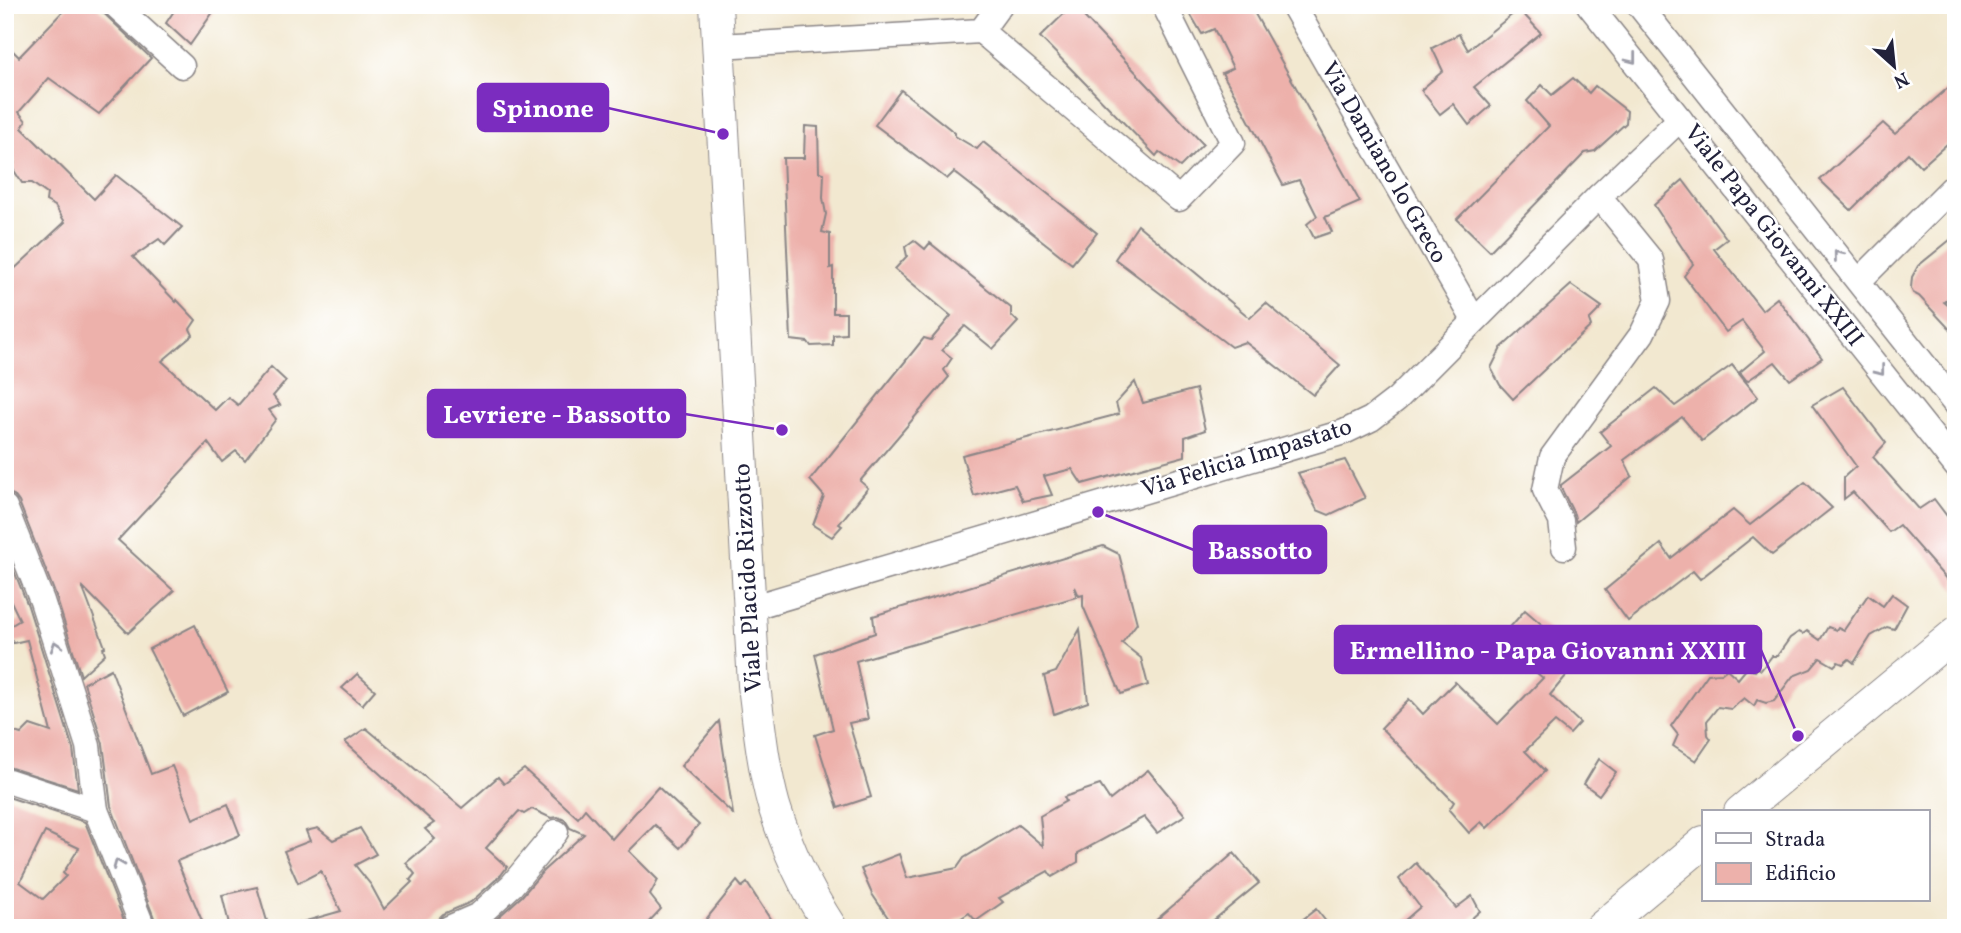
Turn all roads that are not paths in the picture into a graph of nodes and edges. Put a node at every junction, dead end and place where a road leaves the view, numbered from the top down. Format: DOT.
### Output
graph roads {
  1 [pos="115,5"];
  2 [pos="716,5"];
  3 [pos="1000,5"];
  4 [pos="1164,5"];
  5 [pos="1293,5"];
  6 [pos="1590,5"];
  7 [pos="1639,5"];
  8 [pos="981,31"];
  9 [pos="719,46"];
  10 [pos="182,66"];
  11 [pos="1680,119"];
  12 [pos="1956,184"];
  13 [pos="1599,196"];
  14 [pos="1859,281"];
  15 [pos="1474,320"];
  16 [pos="1956,405"];
  17 [pos="1956,467"];
  18 [pos="5,507"];
  19 [pos="1564,547"];
  20 [pos="750,608"];
  21 [pos="1956,633"];
  22 [pos="5,780"];
  23 [pos="96,810"];
  24 [pos="1742,810"];
  25 [pos="556,832"];
  26 [pos="1702,844"];
  27 [pos="143,928"];
  28 [pos="449,928"];
  29 [pos="831,928"];
  30 [pos="1601,928"];
  1 -- 10 [label="street"];
  2 -- 9 [label="street, Viale Placido Rizzotto"];
  3 -- 8 [label="street"];
  4 -- 8 [label="street"];
  5 -- 15 [label="street, Via Damiano lo Greco"];
  6 -- 11 [label="street, Viale Papa Giovanni XXIII, one-way"];
  14 -- 7 [label="street, Viale Papa Giovanni XXIII, one-way"];
  8 -- 9 [label="street"];
  9 -- 20 [label="street, Viale Placido Rizzotto"];
  11 -- 13 [label="street, Via Felicia Impastato"];
  11 -- 17 [label="street, Viale Papa Giovanni XXIII, one-way"];
  12 -- 14 [label="street"];
  13 -- 15 [label="street, Via Felicia Impastato"];
  13 -- 19 [label="street"];
  14 -- 16 [label="street, Viale Papa Giovanni XXIII"];
  15 -- 20 [label="street, Via Felicia Impastato"];
  23 -- 18 [label="street, one-way"];
  20 -- 29 [label="street, Viale Placido Rizzotto"];
  21 -- 24 [label="street"];
  22 -- 23 [label="street"];
  27 -- 23 [label="street, one-way"];
  25 -- 28 [label="street"];
  26 -- 30 [label="street"];
}
